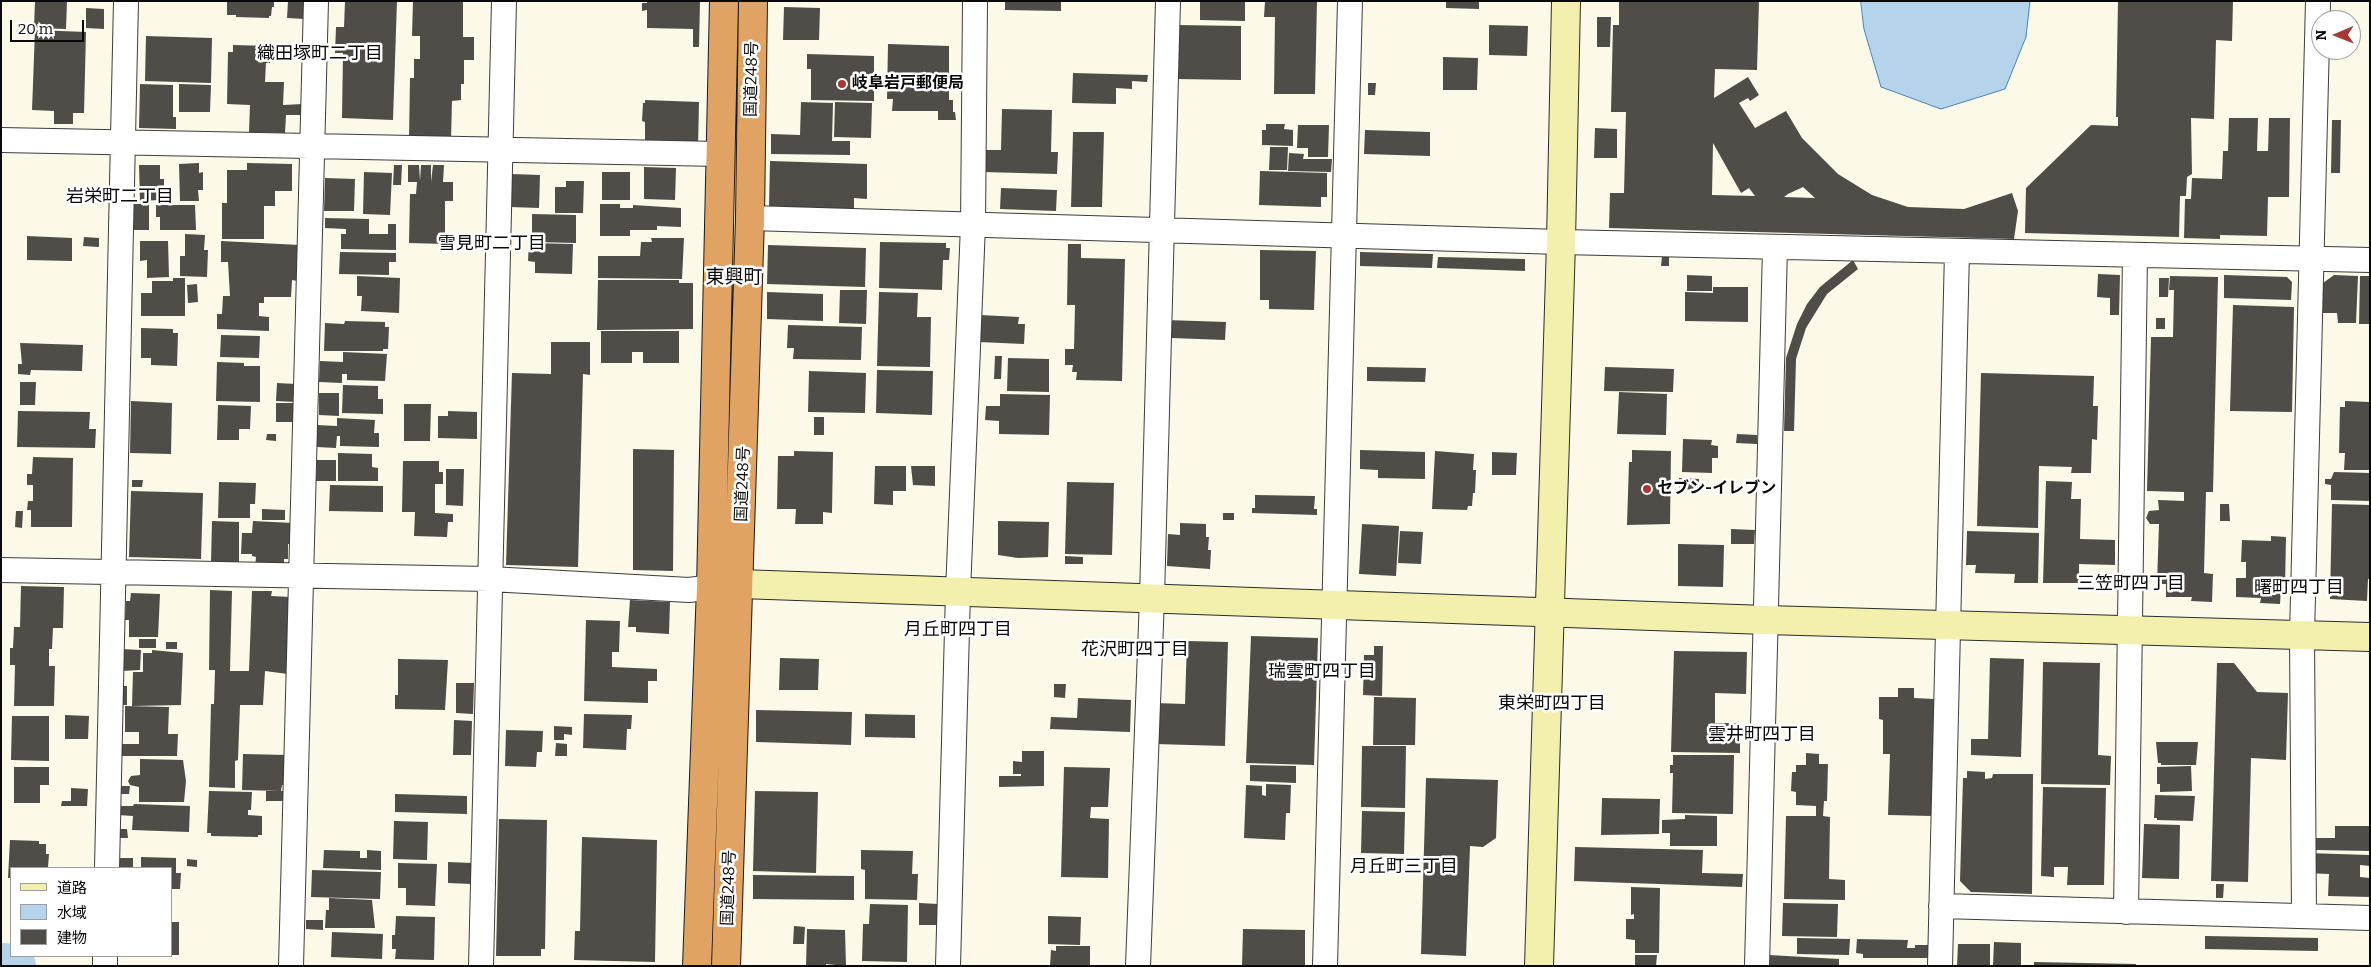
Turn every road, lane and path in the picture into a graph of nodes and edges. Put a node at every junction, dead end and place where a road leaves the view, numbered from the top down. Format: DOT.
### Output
graph roads {
  1 [pos="126,1"];
  2 [pos="316,1"];
  3 [pos="504,1"];
  4 [pos="724,1"];
  5 [pos="753,1"];
  6 [pos="975,1"];
  7 [pos="1168,1"];
  8 [pos="1350,1"];
  9 [pos="1566,1"];
  10 [pos="2318,1"];
  11 [pos="1,140"];
  12 [pos="123,142"];
  13 [pos="312,146"];
  14 [pos="500,150"];
  15 [pos="721,154"];
  16 [pos="750,218"];
  17 [pos="972,225"];
  18 [pos="1162,230"];
  19 [pos="1344,236"];
  20 [pos="1561,242"];
  21 [pos="1775,247"];
  22 [pos="1957,251"];
  23 [pos="2135,255"];
  24 [pos="2312,259"];
  25 [pos="2370,260"];
  26 [pos="1,570"];
  27 [pos="113,572"];
  28 [pos="301,576"];
  29 [pos="490,579"];
  30 [pos="740,584"];
  31 [pos="711,587"];
  32 [pos="958,592"];
  33 [pos="1152,598"];
  34 [pos="1334,604"];
  35 [pos="1549,612"];
  36 [pos="1766,620"];
  37 [pos="1948,625"];
  38 [pos="2130,630"];
  39 [pos="2302,635"];
  40 [pos="2370,637"];
  41 [pos="107,867"];
  42 [pos="1942,906"];
  43 [pos="2126,912"];
  44 [pos="2304,916"];
  45 [pos="2370,918"];
  46 [pos="291,966"];
  47 [pos="481,966"];
  48 [pos="697,966"];
  49 [pos="726,966"];
  50 [pos="948,966"];
  51 [pos="1138,966"];
  52 [pos="1324,966"];
  53 [pos="1539,966"];
  54 [pos="1757,966"];
  55 [pos="1940,966"];
  1 -- 12 [label="street"];
  2 -- 13 [label="street"];
  3 -- 14 [label="street"];
  4 -- 15 [label="highway, 国道248号"];
  5 -- 16 [label="highway, 国道248号"];
  6 -- 17 [label="street"];
  7 -- 18 [label="street"];
  8 -- 19 [label="street"];
  9 -- 20 [label="street"];
  10 -- 24 [label="street"];
  11 -- 12 [label="street"];
  12 -- 13 [label="street"];
  12 -- 27 [label="street"];
  13 -- 14 [label="street"];
  13 -- 28 [label="street"];
  14 -- 15 [label="street"];
  14 -- 29 [label="street"];
  15 -- 31 [label="highway, 国道248号"];
  16 -- 17 [label="street"];
  16 -- 30 [label="highway, 国道248号"];
  17 -- 18 [label="street"];
  17 -- 32 [label="street"];
  18 -- 19 [label="street"];
  18 -- 33 [label="street"];
  19 -- 20 [label="street"];
  19 -- 34 [label="street"];
  20 -- 21 [label="street"];
  20 -- 35 [label="street"];
  21 -- 22 [label="street"];
  21 -- 36 [label="street"];
  22 -- 23 [label="street"];
  22 -- 37 [label="street"];
  23 -- 24 [label="street"];
  23 -- 38 [label="street"];
  24 -- 25 [label="street"];
  24 -- 39 [label="street"];
  26 -- 27 [label="street"];
  27 -- 28 [label="street"];
  27 -- 41 [label="street"];
  28 -- 29 [label="street"];
  28 -- 46 [label="street"];
  29 -- 31 [label="street"];
  29 -- 47 [label="street"];
  30 -- 31 [label="street"];
  30 -- 32 [label="street"];
  30 -- 49 [label="highway, 国道248号"];
  31 -- 48 [label="highway, 国道248号"];
  32 -- 33 [label="street"];
  32 -- 50 [label="street"];
  33 -- 34 [label="street"];
  33 -- 51 [label="street"];
  34 -- 35 [label="street"];
  34 -- 52 [label="street"];
  35 -- 36 [label="street"];
  35 -- 53 [label="street"];
  36 -- 37 [label="street"];
  36 -- 54 [label="street"];
  37 -- 38 [label="street"];
  37 -- 42 [label="street"];
  38 -- 39 [label="street"];
  38 -- 43 [label="street"];
  39 -- 40 [label="street"];
  39 -- 44 [label="street"];
  42 -- 43 [label="street"];
  42 -- 55 [label="street"];
  43 -- 44 [label="street"];
  44 -- 45 [label="street"];
}
